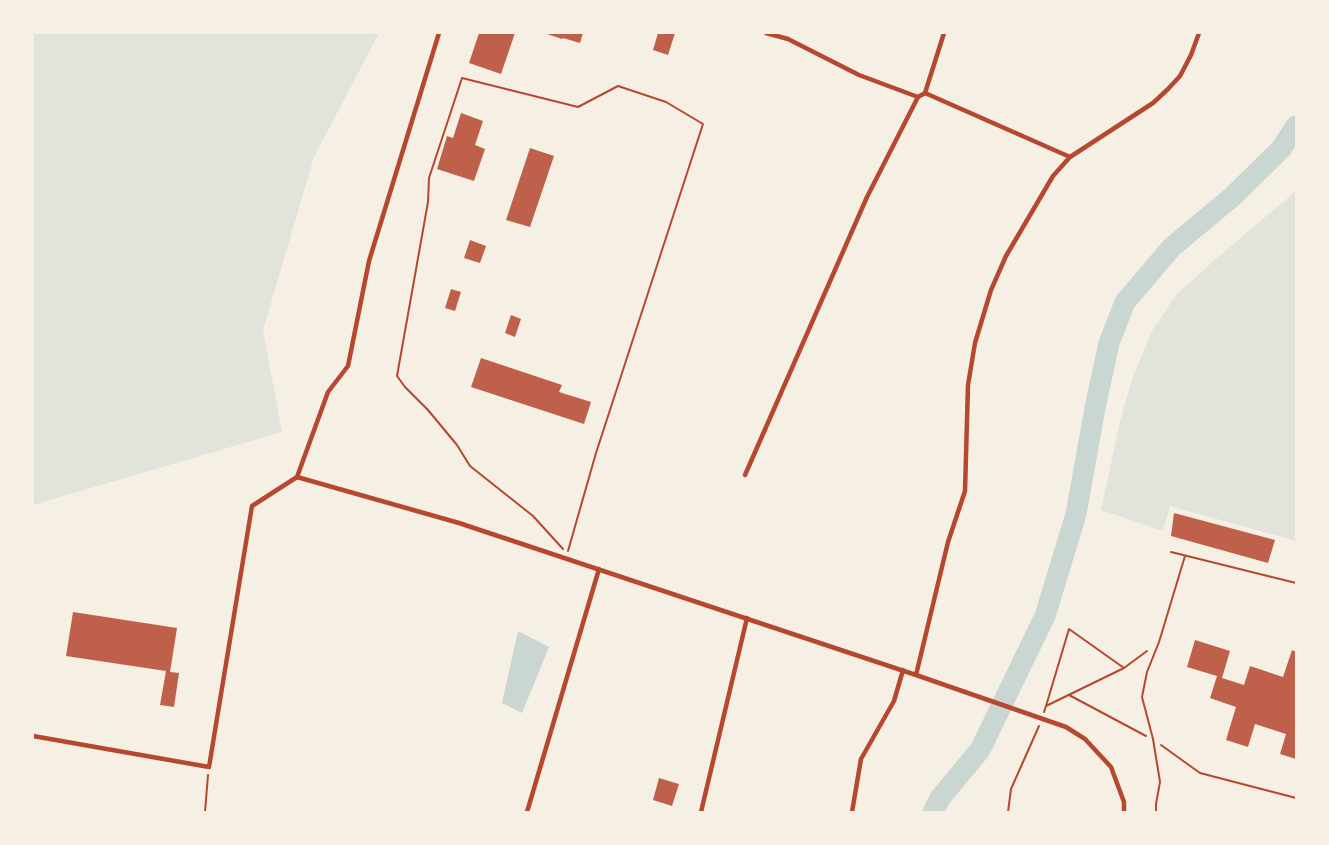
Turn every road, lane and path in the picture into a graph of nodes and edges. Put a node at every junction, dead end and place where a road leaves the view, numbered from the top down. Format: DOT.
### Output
graph roads {
  1 [pos="439,33"];
  2 [pos="766,33"];
  3 [pos="944,33"];
  4 [pos="1199,33"];
  5 [pos="925,93"];
  6 [pos="918,97"];
  7 [pos="1070,157"];
  8 [pos="745,475"];
  9 [pos="297,477"];
  10 [pos="1171,552"];
  11 [pos="567,554"];
  12 [pos="1185,556"];
  13 [pos="599,569"];
  14 [pos="1296,583"];
  15 [pos="747,618"];
  16 [pos="1159,642"];
  17 [pos="1124,668"];
  18 [pos="903,670"];
  19 [pos="916,675"];
  20 [pos="1069,695"];
  21 [pos="1046,706"];
  22 [pos="1042,718"];
  23 [pos="33,736"];
  24 [pos="1153,739"];
  25 [pos="209,766"];
  26 [pos="1296,798"];
  27 [pos="205,812"];
  28 [pos="527,812"];
  29 [pos="701,812"];
  30 [pos="852,812"];
  31 [pos="1008,812"];
  32 [pos="1124,812"];
  33 [pos="1156,812"];
  1 -- 9 [label="street"];
  2 -- 6 [label="street"];
  3 -- 5 [label="street"];
  4 -- 7 [label="street"];
  5 -- 6 [label="street"];
  5 -- 7 [label="street"];
  6 -- 8 [label="street"];
  7 -- 19 [label="street"];
  9 -- 13 [label="street"];
  9 -- 25 [label="street"];
  10 -- 12 [label="lane"];
  11 -- 11 [label="path"];
  12 -- 14 [label="lane"];
  12 -- 16 [label="lane"];
  13 -- 15 [label="street"];
  13 -- 28 [label="street"];
  15 -- 18 [label="street"];
  15 -- 29 [label="street"];
  16 -- 17 [label="path"];
  16 -- 24 [label="lane"];
  17 -- 20 [label="path"];
  17 -- 21 [label="path"];
  18 -- 19 [label="street"];
  18 -- 30 [label="street"];
  19 -- 22 [label="street"];
  20 -- 21 [label="path"];
  20 -- 24 [label="path"];
  21 -- 22 [label="path"];
  22 -- 31 [label="path"];
  22 -- 32 [label="street"];
  23 -- 25 [label="street"];
  24 -- 26 [label="path"];
  24 -- 33 [label="lane"];
  25 -- 27 [label="path"];
}
